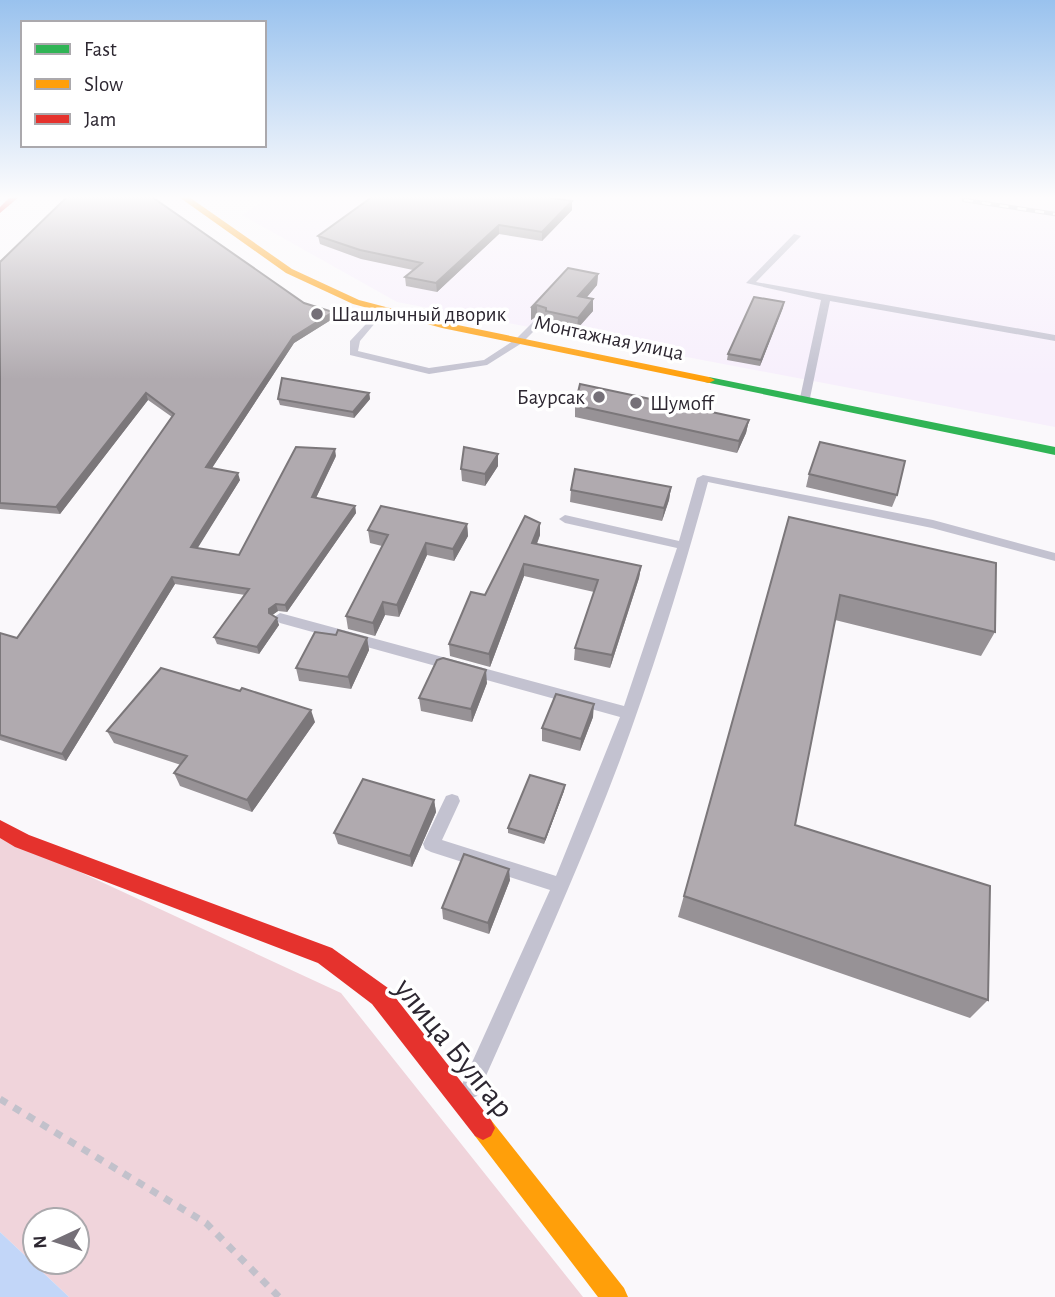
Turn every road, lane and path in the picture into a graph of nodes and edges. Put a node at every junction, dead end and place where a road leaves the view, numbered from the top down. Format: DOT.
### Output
graph roads {
  1 [pos="269,258"];
  2 [pos="776,258"];
  3 [pos="826,298"];
  4 [pos="382,310"];
  5 [pos="539,321"];
  6 [pos="1055,338"];
  7 [pos="519,341"];
  8 [pos="805,398"];
  9 [pos="1055,451"];
  10 [pos="565,519"];
  11 [pos="685,546"];
  12 [pos="1055,557"];
  13 [pos="280,618"];
  14 [pos="629,713"];
  15 [pos="452,801"];
  16 [pos="0,828"];
  17 [pos="560,885"];
  18 [pos="0,1100"];
  19 [pos="463,1103"];
  20 [pos="279,1297"];
  21 [pos="615,1297"];
  1 -- 4 [label="street, Монтажная улица"];
  2 -- 3 [label="lane"];
  3 -- 6 [label="lane"];
  3 -- 8 [label="lane"];
  4 -- 7 [label="street, Монтажная улица"];
  4 -- 7 [label="lane"];
  5 -- 7 [label="lane"];
  7 -- 8 [label="street, Монтажная улица"];
  8 -- 9 [label="street, Монтажная улица"];
  10 -- 11 [label="lane"];
  11 -- 12 [label="lane"];
  11 -- 14 [label="lane"];
  13 -- 14 [label="lane"];
  14 -- 17 [label="lane"];
  15 -- 17 [label="lane"];
  16 -- 19 [label="street, улица Булгар"];
  17 -- 19 [label="lane"];
  18 -- 20 [label="path"];
  19 -- 21 [label="street, улица Булгар"];
}
